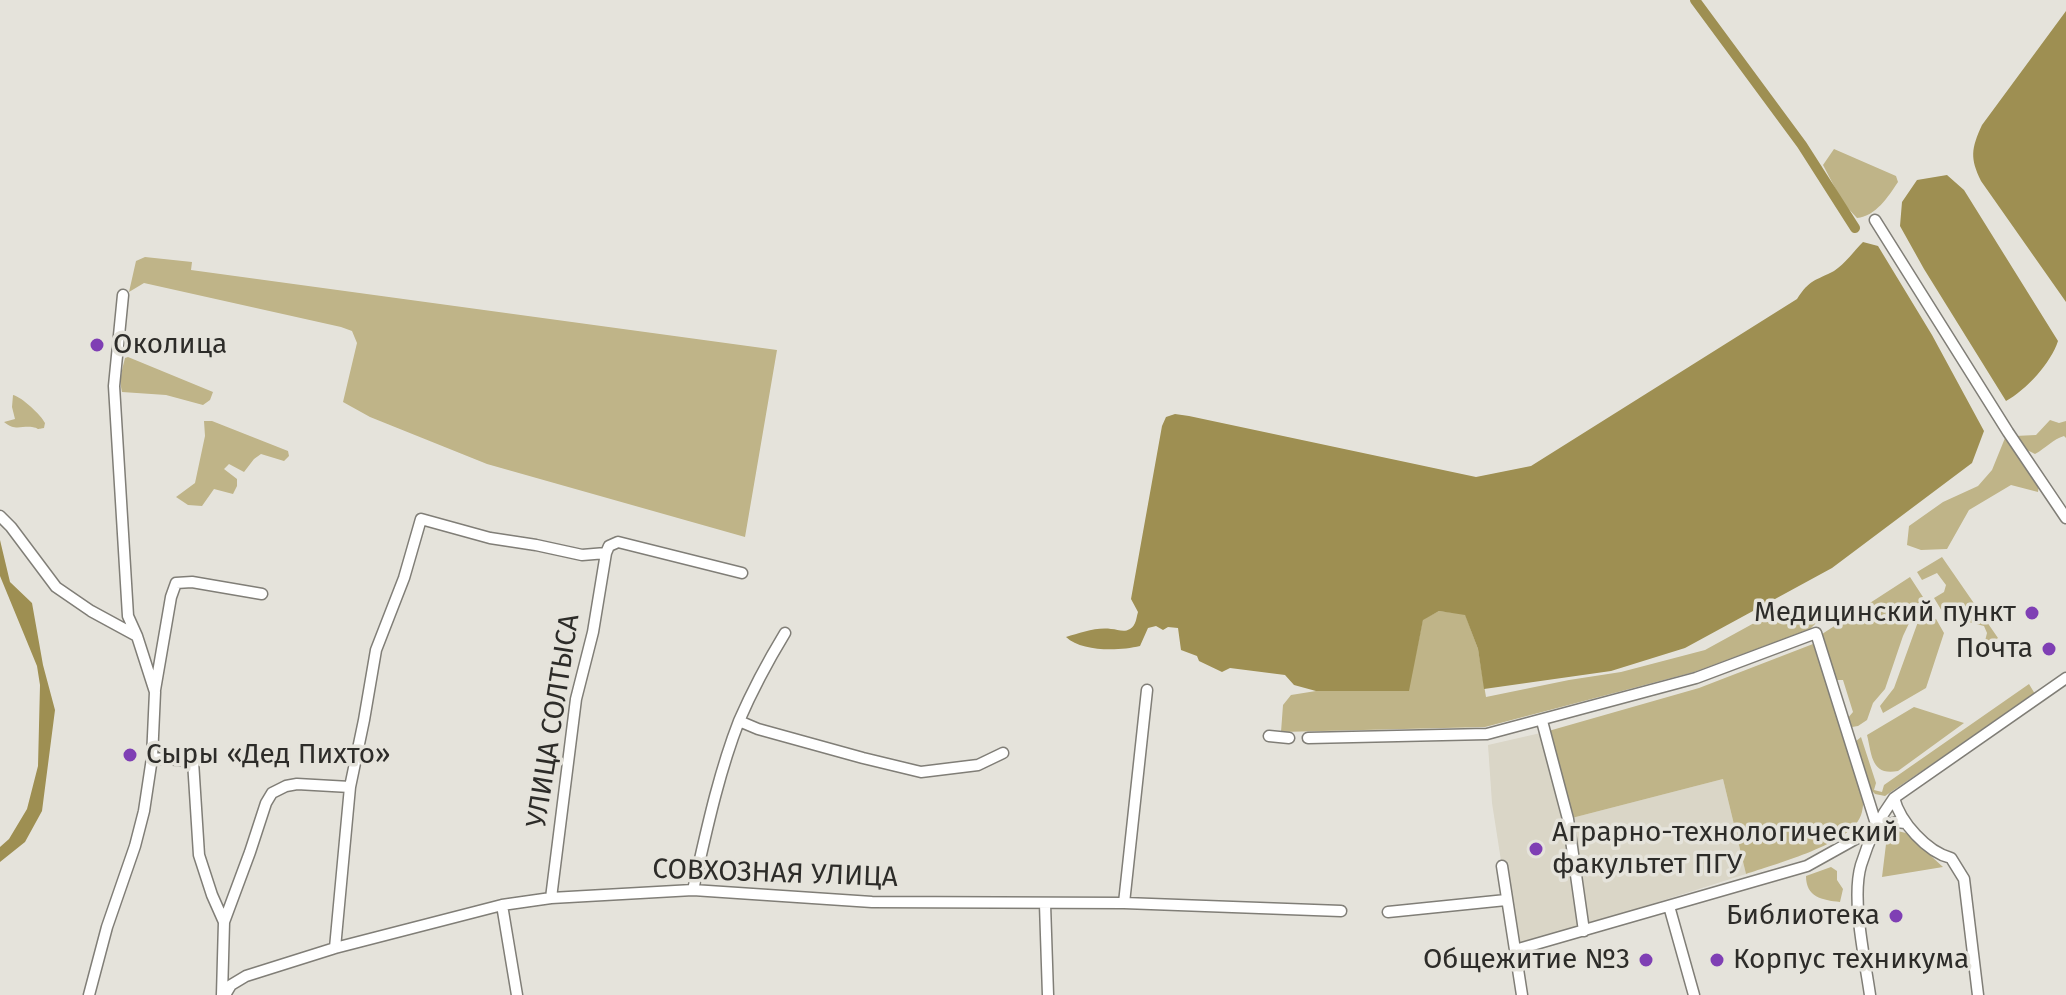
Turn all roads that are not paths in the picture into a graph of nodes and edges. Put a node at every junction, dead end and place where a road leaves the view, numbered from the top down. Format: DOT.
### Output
graph roads {
  1 [pos="1875,220"];
  2 [pos="123,295"];
  3 [pos="0,516"];
  4 [pos="2066,518"];
  5 [pos="606,553"];
  6 [pos="742,573"];
  7 [pos="262,594"];
  8 [pos="785,633"];
  9 [pos="137,636"];
  10 [pos="2066,678"];
  11 [pos="1147,690"];
  12 [pos="155,692"];
  13 [pos="739,721"];
  14 [pos="1542,721"];
  15 [pos="1269,736"];
  16 [pos="1289,738"];
  17 [pos="1308,738"];
  18 [pos="1003,753"];
  19 [pos="152,758"];
  20 [pos="350,787"];
  21 [pos="1894,798"];
  22 [pos="1905,823"];
  23 [pos="1877,827"];
  24 [pos="1502,866"];
  25 [pos="693,890"];
  26 [pos="551,898"];
  27 [pos="1506,900"];
  28 [pos="1124,903"];
  29 [pos="1045,904"];
  30 [pos="502,905"];
  31 [pos="1669,906"];
  32 [pos="1341,911"];
  33 [pos="1388,912"];
  34 [pos="224,922"];
  35 [pos="1584,931"];
  36 [pos="335,948"];
  37 [pos="1515,950"];
  38 [pos="89,995"];
  39 [pos="224,995"];
  40 [pos="517,995"];
  41 [pos="1048,995"];
  42 [pos="1522,995"];
  43 [pos="1694,995"];
  44 [pos="1870,995"];
  45 [pos="1978,995"];
  1 -- 4 [label="street"];
  2 -- 9 [label="street"];
  3 -- 9 [label="street"];
  5 -- 6 [label="street"];
  5 -- 20 [label="street"];
  5 -- 26 [label="street, УЛИЦА СОЛТЫСА"];
  7 -- 12 [label="street"];
  8 -- 13 [label="street"];
  9 -- 12 [label="street"];
  10 -- 21 [label="street"];
  11 -- 28 [label="street"];
  12 -- 19 [label="street"];
  13 -- 18 [label="street"];
  13 -- 25 [label="street"];
  14 -- 17 [label="street"];
  14 -- 23 [label="street"];
  14 -- 35 [label="street"];
  15 -- 16 [label="street"];
  19 -- 34 [label="street"];
  19 -- 38 [label="street"];
  20 -- 34 [label="street"];
  20 -- 36 [label="street"];
  21 -- 22 [label="street"];
  21 -- 23 [label="street"];
  22 -- 23 [label="street"];
  22 -- 45 [label="street"];
  23 -- 31 [label="street"];
  23 -- 44 [label="street"];
  24 -- 27 [label="street"];
  25 -- 26 [label="street, СОВХОЗНАЯ УЛИЦА"];
  25 -- 29 [label="street, СОВХОЗНАЯ УЛИЦА"];
  26 -- 30 [label="street, СОВХОЗНАЯ УЛИЦА"];
  27 -- 33 [label="street"];
  27 -- 37 [label="street"];
  28 -- 29 [label="street, СОВХОЗНАЯ УЛИЦА"];
  28 -- 32 [label="street, СОВХОЗНАЯ УЛИЦА"];
  29 -- 41 [label="street"];
  30 -- 36 [label="street, СОВХОЗНАЯ УЛИЦА"];
  30 -- 40 [label="street"];
  31 -- 35 [label="street"];
  31 -- 43 [label="street"];
  34 -- 39 [label="street"];
  35 -- 37 [label="street"];
  36 -- 39 [label="street, СОВХОЗНАЯ УЛИЦА"];
  37 -- 42 [label="street"];
}
